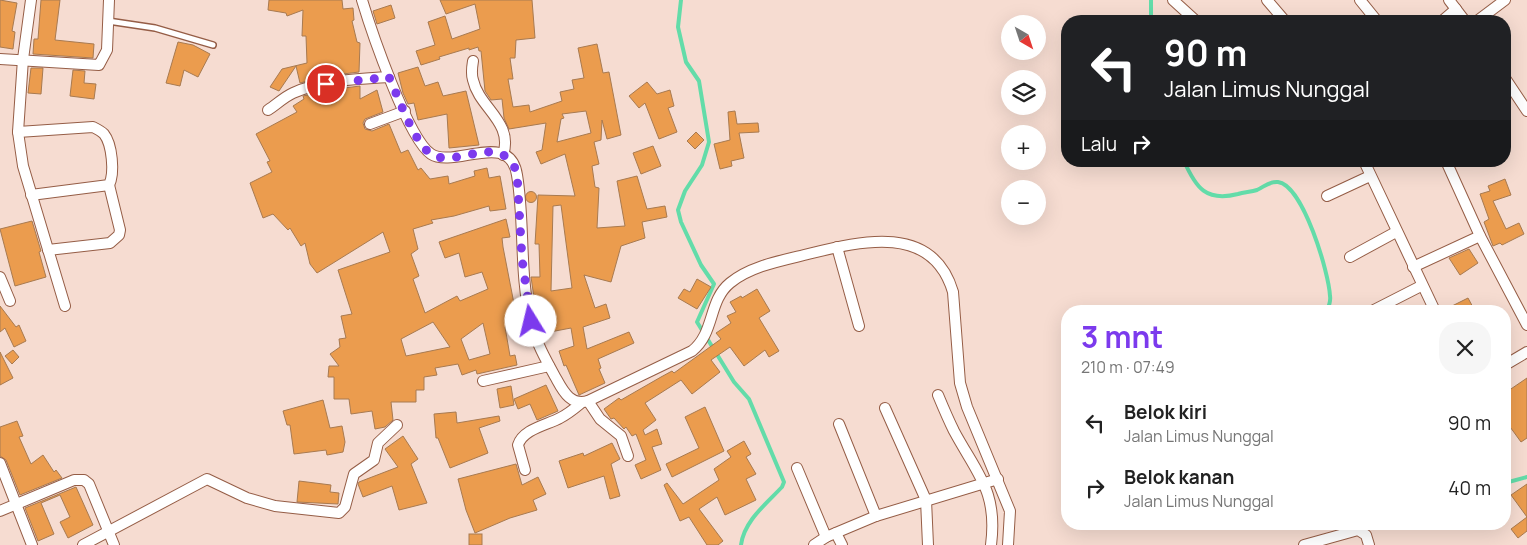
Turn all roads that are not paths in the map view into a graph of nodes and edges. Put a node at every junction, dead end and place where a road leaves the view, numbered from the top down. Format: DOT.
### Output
graph roads {
  1 [pos="31,0"];
  2 [pos="108,0"];
  3 [pos="362,0"];
  4 [pos="1173,0"];
  5 [pos="1267,0"];
  6 [pos="1360,0"];
  7 [pos="1505,0"];
  8 [pos="1453,4"];
  9 [pos="1189,15"];
  10 [pos="1280,15"];
  11 [pos="1372,15"];
  12 [pos="1446,15"];
  13 [pos="1461,15"];
  14 [pos="1485,15"];
  15 [pos="107,21"];
  16 [pos="213,45"];
  17 [pos="0,59"];
  18 [pos="23,59"];
  19 [pos="473,60"];
  20 [pos="389,77"];
  21 [pos="1511,87"];
  22 [pos="268,110"];
  23 [pos="405,111"];
  24 [pos="1527,111"];
  25 [pos="370,124"];
  26 [pos="18,132"];
  27 [pos="503,155"];
  28 [pos="1366,167"];
  29 [pos="1449,167"];
  30 [pos="1370,176"];
  31 [pos="109,185"];
  32 [pos="31,195"];
  33 [pos="1326,196"];
  34 [pos="1396,232"];
  35 [pos="1480,236"];
  36 [pos="837,247"];
  37 [pos="48,250"];
  38 [pos="1350,257"];
  39 [pos="1413,267"];
  40 [pos="0,277"];
  41 [pos="1422,286"];
  42 [pos="10,301"];
  43 [pos="1384,305"];
  44 [pos="1432,305"];
  45 [pos="64,306"];
  46 [pos="1527,325"];
  47 [pos="859,326"];
  48 [pos="1527,352"];
  49 [pos="1511,361"];
  50 [pos="549,366"];
  51 [pos="483,381"];
  52 [pos="938,395"];
  53 [pos="584,403"];
  54 [pos="885,408"];
  55 [pos="839,424"];
  56 [pos="397,425"];
  57 [pos="628,456"];
  58 [pos="0,463"];
  59 [pos="797,468"];
  60 [pos="524,470"];
  61 [pos="998,479"];
  62 [pos="986,483"];
  63 [pos="926,500"];
  64 [pos="16,503"];
  65 [pos="0,510"];
  66 [pos="876,516"];
  67 [pos="108,531"];
  68 [pos="836,533"];
  69 [pos="826,537"];
  70 [pos="32,545"];
  71 [pos="83,545"];
  72 [pos="114,545"];
  73 [pos="814,545"];
  74 [pos="842,545"];
  75 [pos="928,545"];
  76 [pos="991,545"];
  77 [pos="1008,545"];
  78 [pos="1304,545"];
  79 [pos="1369,545"];
  1 -- 18 [label="street"];
  2 -- 15 [label="street"];
  3 -- 20 [label="street"];
  4 -- 9 [label="street"];
  5 -- 10 [label="street"];
  6 -- 11 [label="street"];
  7 -- 14 [label="street"];
  8 -- 12 [label="street"];
  8 -- 13 [label="street"];
  15 -- 16 [label="lane"];
  15 -- 18 [label="street"];
  17 -- 18 [label="street"];
  18 -- 26 [label="street"];
  19 -- 27 [label="street"];
  20 -- 22 [label="street"];
  20 -- 23 [label="street"];
  21 -- 24 [label="street"];
  23 -- 25 [label="street"];
  23 -- 27 [label="street"];
  26 -- 31 [label="street"];
  26 -- 32 [label="street"];
  27 -- 50 [label="street"];
  28 -- 30 [label="street"];
  29 -- 35 [label="street"];
  30 -- 33 [label="street"];
  30 -- 34 [label="street"];
  31 -- 32 [label="street"];
  31 -- 37 [label="street"];
  32 -- 37 [label="street"];
  34 -- 38 [label="street"];
  34 -- 39 [label="street"];
  35 -- 39 [label="street"];
  35 -- 46 [label="street"];
  36 -- 47 [label="street"];
  36 -- 53 [label="street"];
  36 -- 61 [label="street"];
  37 -- 45 [label="street"];
  39 -- 41 [label="street"];
  40 -- 42 [label="street"];
  41 -- 43 [label="street"];
  41 -- 44 [label="street"];
  48 -- 49 [label="street"];
  50 -- 51 [label="street"];
  50 -- 53 [label="street"];
  52 -- 62 [label="street"];
  53 -- 57 [label="street"];
  53 -- 60 [label="street"];
  54 -- 63 [label="street"];
  55 -- 66 [label="street"];
  56 -- 67 [label="street"];
  58 -- 64 [label="street"];
  59 -- 69 [label="street"];
  61 -- 62 [label="street"];
  61 -- 77 [label="street"];
  62 -- 63 [label="street"];
  62 -- 76 [label="street"];
  63 -- 66 [label="street"];
  63 -- 75 [label="street"];
  64 -- 65 [label="street"];
  64 -- 67 [label="street"];
  64 -- 70 [label="street"];
  66 -- 68 [label="street"];
  67 -- 71 [label="street"];
  67 -- 72 [label="street"];
  68 -- 69 [label="street"];
  68 -- 74 [label="street"];
  69 -- 73 [label="street"];
  78 -- 79 [label="street"];
}
